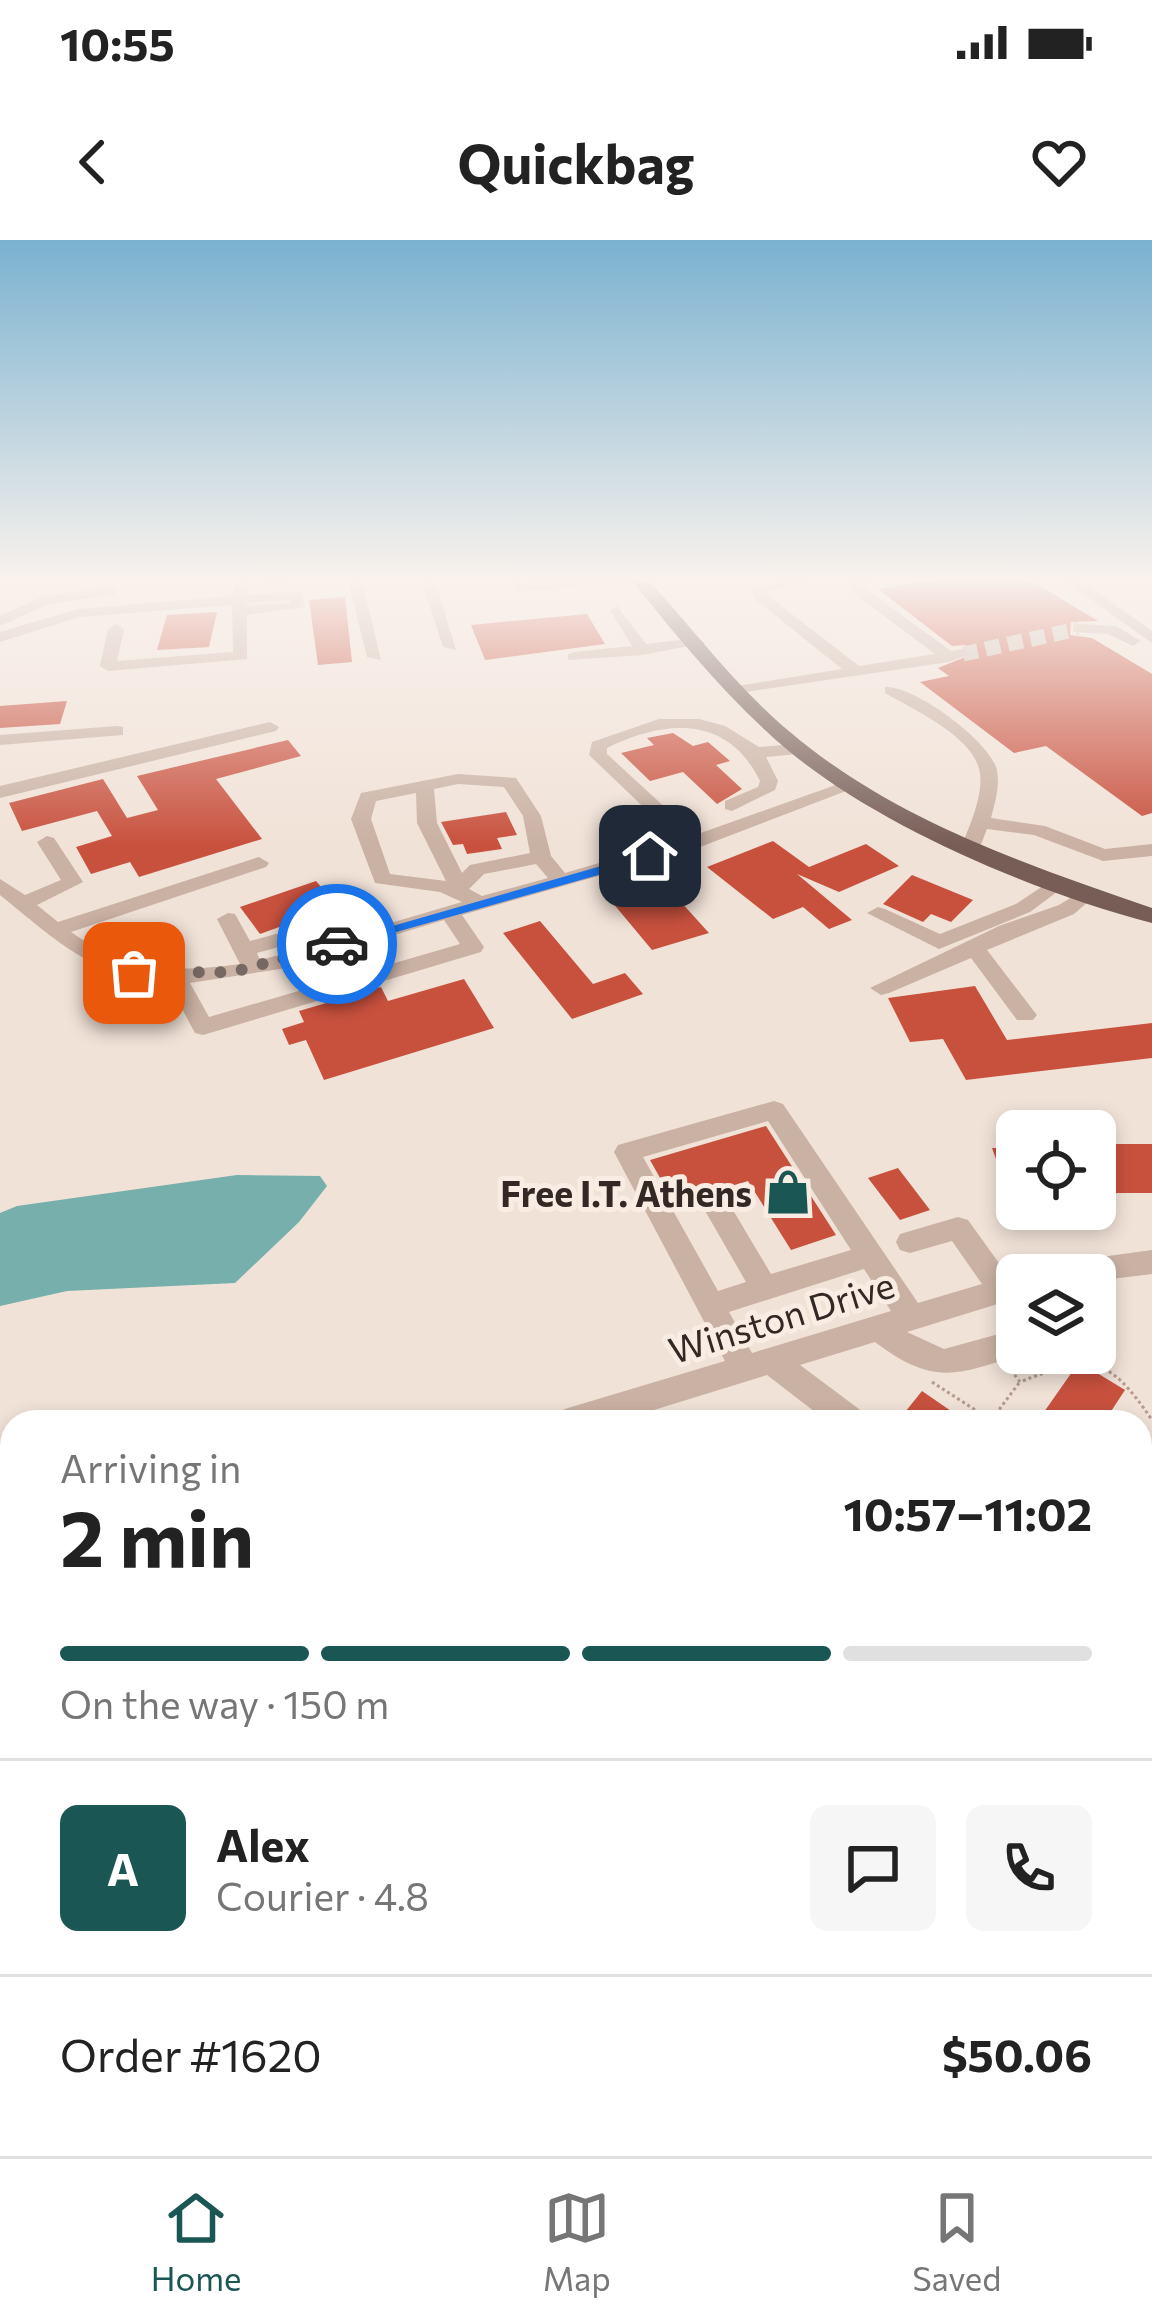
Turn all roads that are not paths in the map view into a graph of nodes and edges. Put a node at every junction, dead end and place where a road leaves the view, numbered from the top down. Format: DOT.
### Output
graph roads {
  1 [pos="717,666"];
  2 [pos="849,666"];
  3 [pos="891,666"];
  4 [pos="856,672"];
  5 [pos="891,690"];
  6 [pos="737,691"];
  7 [pos="770,725"];
  8 [pos="270,727"];
  9 [pos="117,731"];
  10 [pos="95,733"];
  11 [pos="734,733"];
  12 [pos="0,740"];
  13 [pos="798,749"];
  14 [pos="754,753"];
  15 [pos="94,767"];
  16 [pos="425,784"];
  17 [pos="850,785"];
  18 [pos="0,792"];
  19 [pos="732,805"];
  20 [pos="979,822"];
  21 [pos="47,842"];
  22 [pos="694,843"];
  23 [pos="971,848"];
  24 [pos="1152,850"];
  25 [pos="541,857"];
  26 [pos="260,863"];
  27 [pos="561,880"];
  28 [pos="1058,882"];
  29 [pos="0,885"];
  30 [pos="459,889"];
  31 [pos="1088,893"];
  32 [pos="23,903"];
  33 [pos="479,904"];
  34 [pos="449,912"];
  35 [pos="878,913"];
  36 [pos="1152,916"];
  37 [pos="228,919"];
  38 [pos="57,929"];
  39 [pos="977,950"];
  40 [pos="249,958"];
  41 [pos="175,976"];
  42 [pos="881,988"];
  43 [pos="1025,1015"];
  44 [pos="714,1202"];
  45 [pos="910,1242"];
  46 [pos="872,1256"];
  47 [pos="1152,1262"];
  48 [pos="1116,1267"];
  49 [pos="996,1269"];
  50 [pos="764,1288"];
  51 [pos="996,1292"];
  52 [pos="711,1305"];
  53 [pos="911,1317"];
  54 [pos="878,1327"];
  55 [pos="996,1348"];
  56 [pos="757,1364"];
  57 [pos="607,1410"];
  58 [pos="832,1410"];
  1 -- 6 [label="main road"];
  2 -- 4 [label="street"];
  3 -- 4 [label="street"];
  4 -- 6 [label="street"];
  5 -- 20 [label="street"];
  6 -- 7 [label="main road"];
  7 -- 11 [label="street"];
  7 -- 13 [label="main road"];
  8 -- 15 [label="street"];
  9 -- 10 [label="street"];
  10 -- 12 [label="street"];
  10 -- 15 [label="street"];
  11 -- 14 [label="street"];
  11 -- 22 [label="street"];
  13 -- 14 [label="street"];
  13 -- 17 [label="main road"];
  14 -- 19 [label="street"];
  15 -- 18 [label="street"];
  16 -- 25 [label="street"];
  16 -- 30 [label="street"];
  16 -- 30 [label="street"];
  17 -- 22 [label="street"];
  17 -- 23 [label="main road"];
  20 -- 23 [label="street"];
  20 -- 24 [label="street"];
  21 -- 32 [label="street"];
  22 -- 27 [label="street"];
  23 -- 28 [label="main road"];
  25 -- 27 [label="street"];
  25 -- 30 [label="street"];
  26 -- 38 [label="street"];
  27 -- 33 [label="street"];
  28 -- 31 [label="main road"];
  28 -- 35 [label="street"];
  29 -- 32 [label="street"];
  30 -- 33 [label="street"];
  31 -- 36 [label="main road"];
  31 -- 39 [label="street"];
  32 -- 38 [label="street"];
  33 -- 34 [label="street"];
  34 -- 40 [label="street"];
  34 -- 41 [label="street"];
  37 -- 40 [label="street"];
  38 -- 41 [label="street"];
  39 -- 42 [label="street"];
  39 -- 43 [label="street"];
  40 -- 41 [label="street"];
  44 -- 50 [label="street"];
  45 -- 49 [label="street"];
  46 -- 50 [label="street"];
  46 -- 52 [label="street"];
  46 -- 53 [label="street"];
  47 -- 48 [label="street"];
  50 -- 52 [label="street"];
  51 -- 53 [label="street, Winston Drive"];
  52 -- 56 [label="street"];
  53 -- 54 [label="street, Winston Drive"];
  54 -- 55 [label="street"];
  54 -- 56 [label="street, Winston Drive"];
  56 -- 57 [label="street, Winston Drive"];
  56 -- 58 [label="street"];
}
